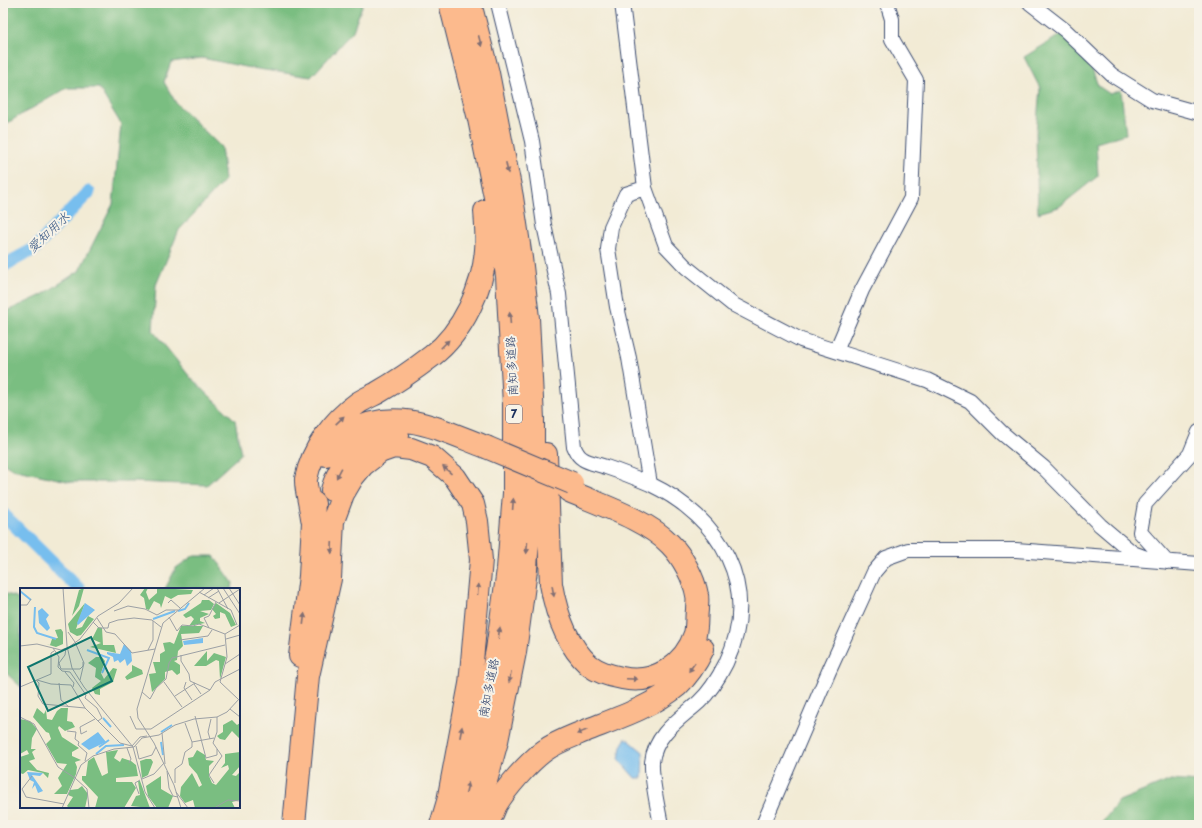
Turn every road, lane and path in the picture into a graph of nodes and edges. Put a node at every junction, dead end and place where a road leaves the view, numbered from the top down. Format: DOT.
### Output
graph roads {
  1 [pos="441,3"];
  2 [pos="450,3"];
  3 [pos="470,3"];
  4 [pos="498,3"];
  5 [pos="622,3"];
  6 [pos="887,3"];
  7 [pos="1030,3"];
  8 [pos="1199,112"];
  9 [pos="645,188"];
  10 [pos="528,318"];
  11 [pos="836,351"];
  12 [pos="1199,432"];
  13 [pos="650,484"];
  14 [pos="571,487"];
  15 [pos="323,520"];
  16 [pos="1152,560"];
  17 [pos="1167,562"];
  18 [pos="1199,564"];
  19 [pos="280,825"];
  20 [pos="294,825"];
  21 [pos="441,825"];
  22 [pos="456,825"];
  23 [pos="474,825"];
  24 [pos="488,825"];
  25 [pos="661,825"];
  26 [pos="763,825"];
  15 -- 1 [label="highway, one-way"];
  22 -- 2 [label="highway, 南知多道路 / 7, one-way"];
  3 -- 10 [label="highway, 南知多道路 / 7, one-way"];
  4 -- 13 [label="street"];
  5 -- 9 [label="street"];
  6 -- 11 [label="street"];
  7 -- 8 [label="street"];
  9 -- 11 [label="street"];
  9 -- 13 [label="street"];
  10 -- 14 [label="highway, one-way"];
  10 -- 23 [label="highway, 南知多道路 / 7, one-way"];
  11 -- 16 [label="street"];
  12 -- 17 [label="street"];
  13 -- 25 [label="street"];
  14 -- 15 [label="highway"];
  14 -- 24 [label="highway, one-way"];
  19 -- 15 [label="highway, one-way"];
  15 -- 20 [label="highway, one-way"];
  21 -- 15 [label="highway, one-way"];
  16 -- 17 [label="street"];
  16 -- 26 [label="street"];
  17 -- 18 [label="street"];
}
